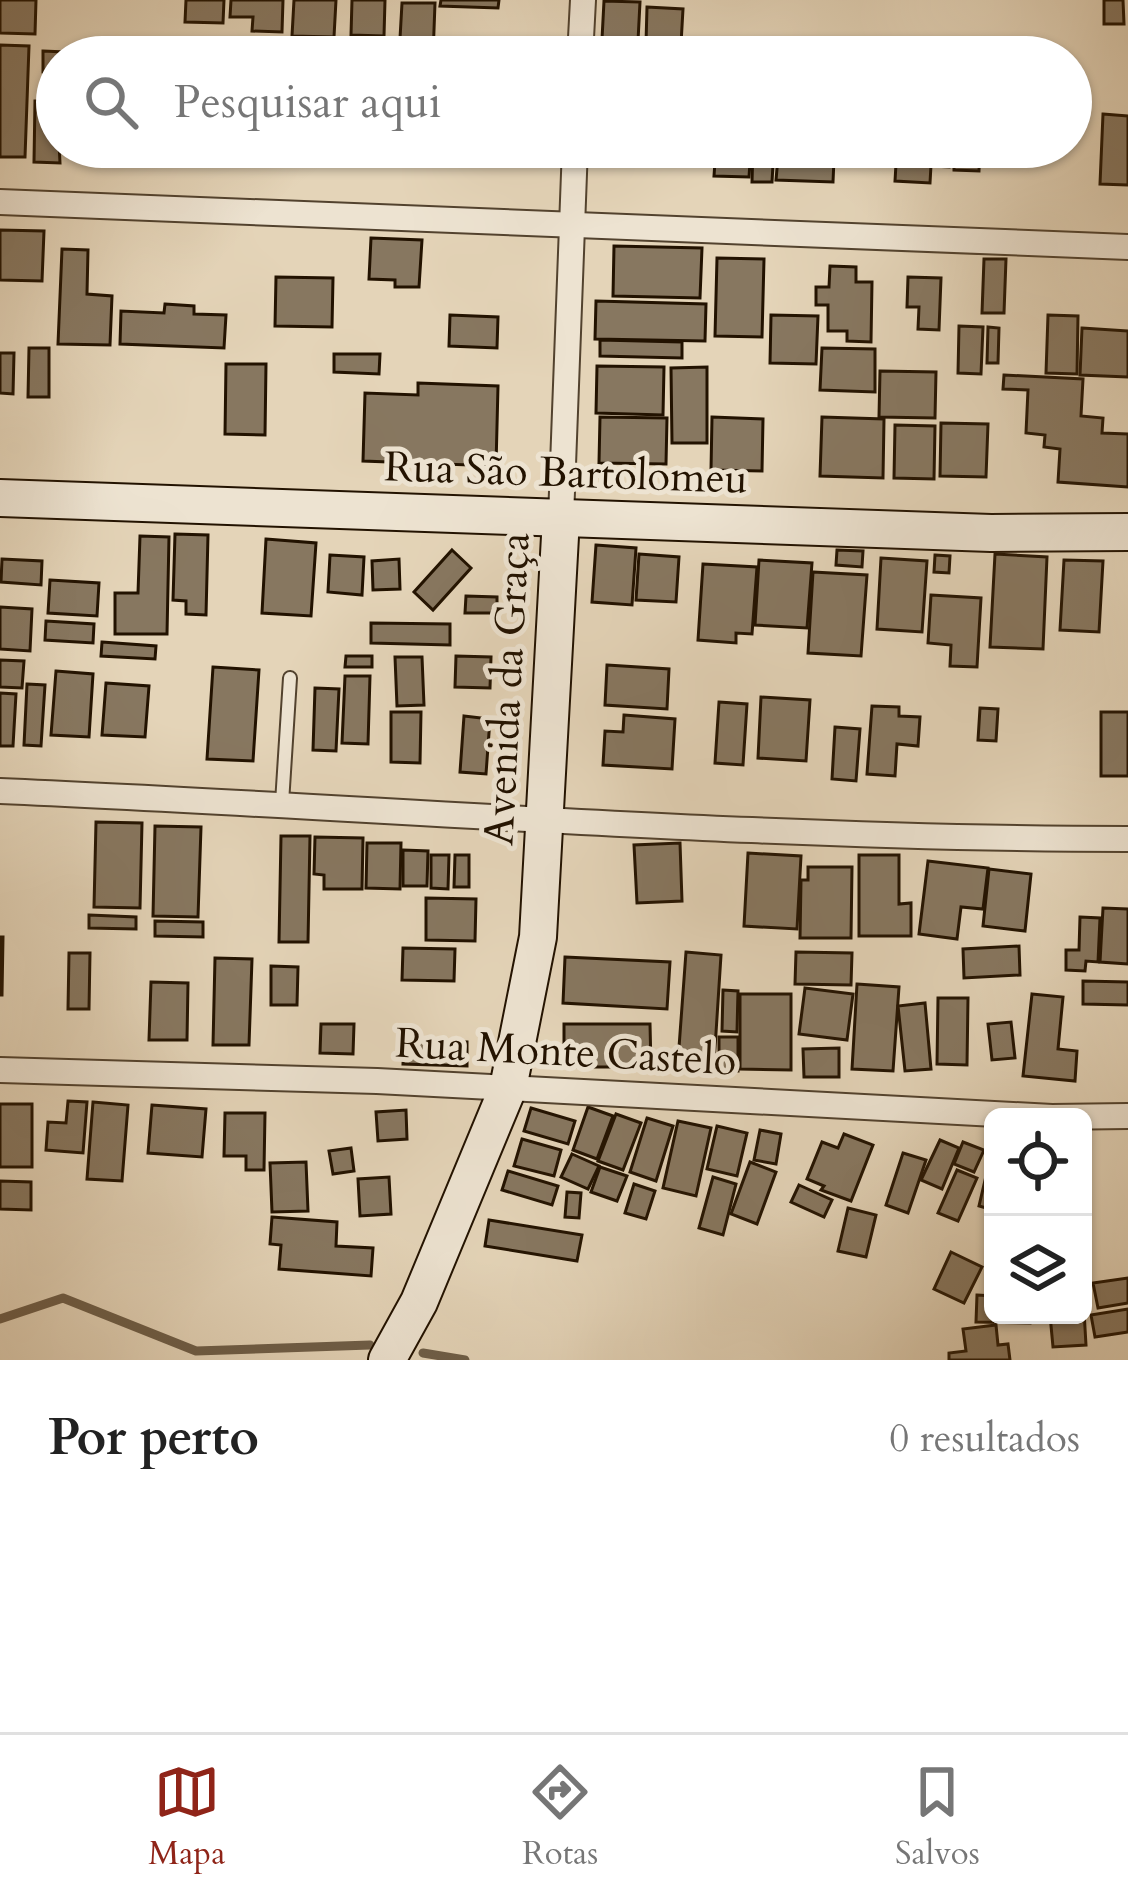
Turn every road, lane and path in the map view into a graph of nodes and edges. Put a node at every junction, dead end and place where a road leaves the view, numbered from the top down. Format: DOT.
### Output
graph roads {
  1 [pos="584,0"];
  2 [pos="581,36"];
  3 [pos="573,168"];
  4 [pos="0,202"];
  5 [pos="570,224"];
  6 [pos="1128,248"];
  7 [pos="0,499"];
  8 [pos="561,518"];
  9 [pos="1128,532"];
  10 [pos="290,678"];
  11 [pos="0,790"];
  12 [pos="282,803"];
  13 [pos="545,820"];
  14 [pos="1128,839"];
  15 [pos="0,1070"];
  16 [pos="508,1088"];
  17 [pos="1128,1117"];
  18 [pos="387,1360"];
  1 -- 2 [label="street"];
  3 -- 5 [label="street, Avenida da Graça"];
  4 -- 5 [label="street"];
  5 -- 6 [label="street"];
  5 -- 8 [label="street, Avenida da Graça"];
  7 -- 8 [label="street, Rua São Bartolomeu"];
  8 -- 9 [label="street, Rua São Bartolomeu"];
  8 -- 13 [label="street, Avenida da Graça"];
  10 -- 12 [label="lane"];
  11 -- 12 [label="street"];
  12 -- 13 [label="street"];
  13 -- 14 [label="street"];
  13 -- 16 [label="street, Avenida da Graça"];
  15 -- 16 [label="street, Rua Monte Castelo"];
  16 -- 17 [label="street, Rua Monte Castelo"];
  16 -- 18 [label="street, Avenida da Graça"];
}
